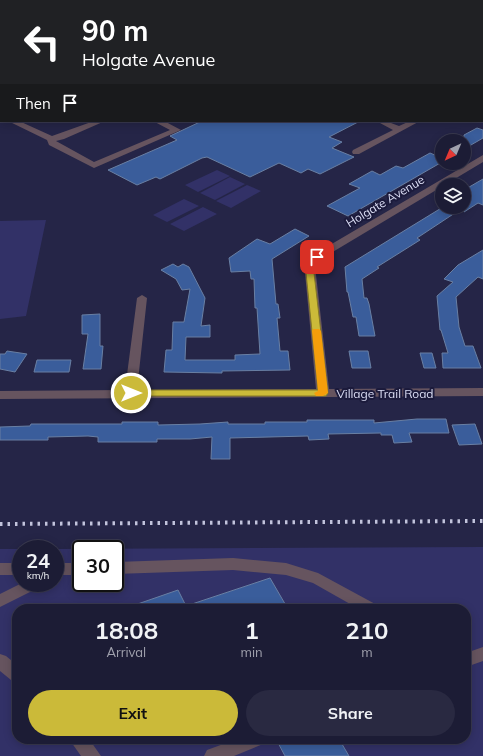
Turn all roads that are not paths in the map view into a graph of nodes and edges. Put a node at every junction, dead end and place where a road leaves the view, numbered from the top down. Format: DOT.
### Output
graph roads {
  1 [pos="14,122"];
  2 [pos="98,122"];
  3 [pos="159,122"];
  4 [pos="386,122"];
  5 [pos="414,122"];
  6 [pos="399,129"];
  7 [pos="51,139"];
  8 [pos="356,152"];
  9 [pos="483,158"];
  10 [pos="142,298"];
  11 [pos="483,392"];
  12 [pos="131,393"];
  13 [pos="323,393"];
  14 [pos="0,395"];
  15 [pos="124,568"];
  16 [pos="0,569"];
  17 [pos="12,569"];
  18 [pos="18,592"];
  19 [pos="0,601"];
  20 [pos="363,604"];
  21 [pos="483,654"];
  22 [pos="471,658"];
  23 [pos="0,661"];
  24 [pos="12,671"];
  25 [pos="82,744"];
  26 [pos="244,744"];
  27 [pos="92,756"];
  28 [pos="213,756"];
  1 -- 7 [label="street"];
  2 -- 7 [label="street"];
  3 -- 7 [label="street"];
  4 -- 6 [label="street"];
  5 -- 6 [label="street"];
  6 -- 8 [label="street"];
  9 -- 13 [label="street, Holgate Avenue"];
  10 -- 12 [label="street"];
  11 -- 13 [label="street, Village Trail Road"];
  12 -- 13 [label="street, Village Trail Road"];
  12 -- 14 [label="street, Village Trail Road"];
  15 -- 20 [label="street"];
  16 -- 17 [label="street"];
  18 -- 19 [label="street"];
  21 -- 22 [label="street"];
  23 -- 24 [label="street"];
  25 -- 27 [label="street"];
  26 -- 28 [label="street"];
}
